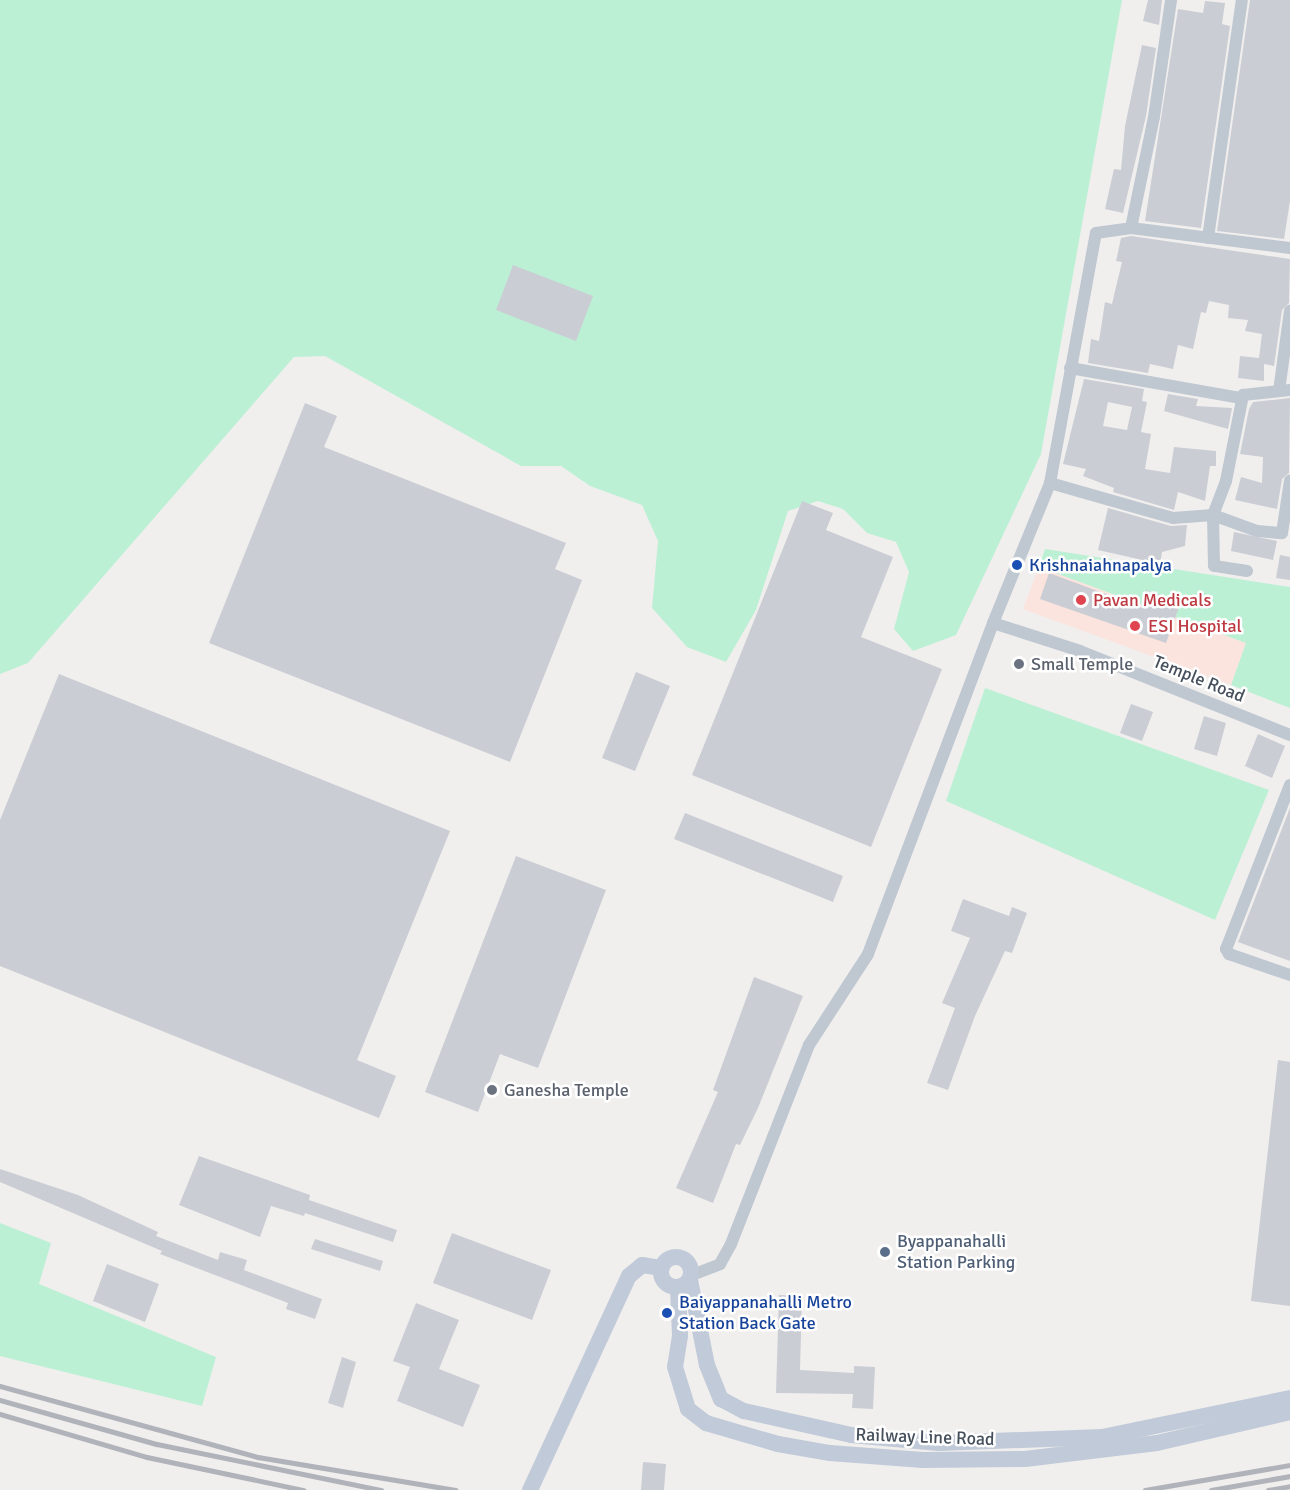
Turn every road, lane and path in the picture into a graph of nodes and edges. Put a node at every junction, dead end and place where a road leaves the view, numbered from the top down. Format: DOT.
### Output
graph roads {
  1 [pos="1172,0"];
  2 [pos="1242,0"];
  3 [pos="1131,228"];
  4 [pos="1208,238"];
  5 [pos="1290,246"];
  6 [pos="1290,311"];
  7 [pos="1070,368"];
  8 [pos="1284,391"];
  9 [pos="1241,398"];
  10 [pos="1290,481"];
  11 [pos="1050,483"];
  12 [pos="1213,515"];
  13 [pos="1247,571"];
  14 [pos="993,623"];
  15 [pos="1290,735"];
  16 [pos="1290,785"];
  17 [pos="1290,975"];
  18 [pos="662,1268"];
  19 [pos="687,1281"];
  20 [pos="1290,1398"];
  21 [pos="1290,1412"];
  22 [pos="530,1490"];
  1 -- 3 [label="street"];
  2 -- 4 [label="street"];
  3 -- 4 [label="street"];
  3 -- 7 [label="street"];
  4 -- 5 [label="street"];
  6 -- 8 [label="street"];
  7 -- 9 [label="street"];
  7 -- 11 [label="street"];
  8 -- 9 [label="street"];
  9 -- 12 [label="street"];
  10 -- 12 [label="street"];
  11 -- 12 [label="street"];
  11 -- 14 [label="street"];
  12 -- 13 [label="street"];
  14 -- 15 [label="street, Temple Road"];
  14 -- 19 [label="street"];
  16 -- 17 [label="street"];
  18 -- 19 [label="main road"];
  18 -- 19 [label="main road"];
  18 -- 22 [label="main road"];
  19 -- 20 [label="main road, Railway Line Road"];
  19 -- 21 [label="main road, Railway Line Road"];
}
